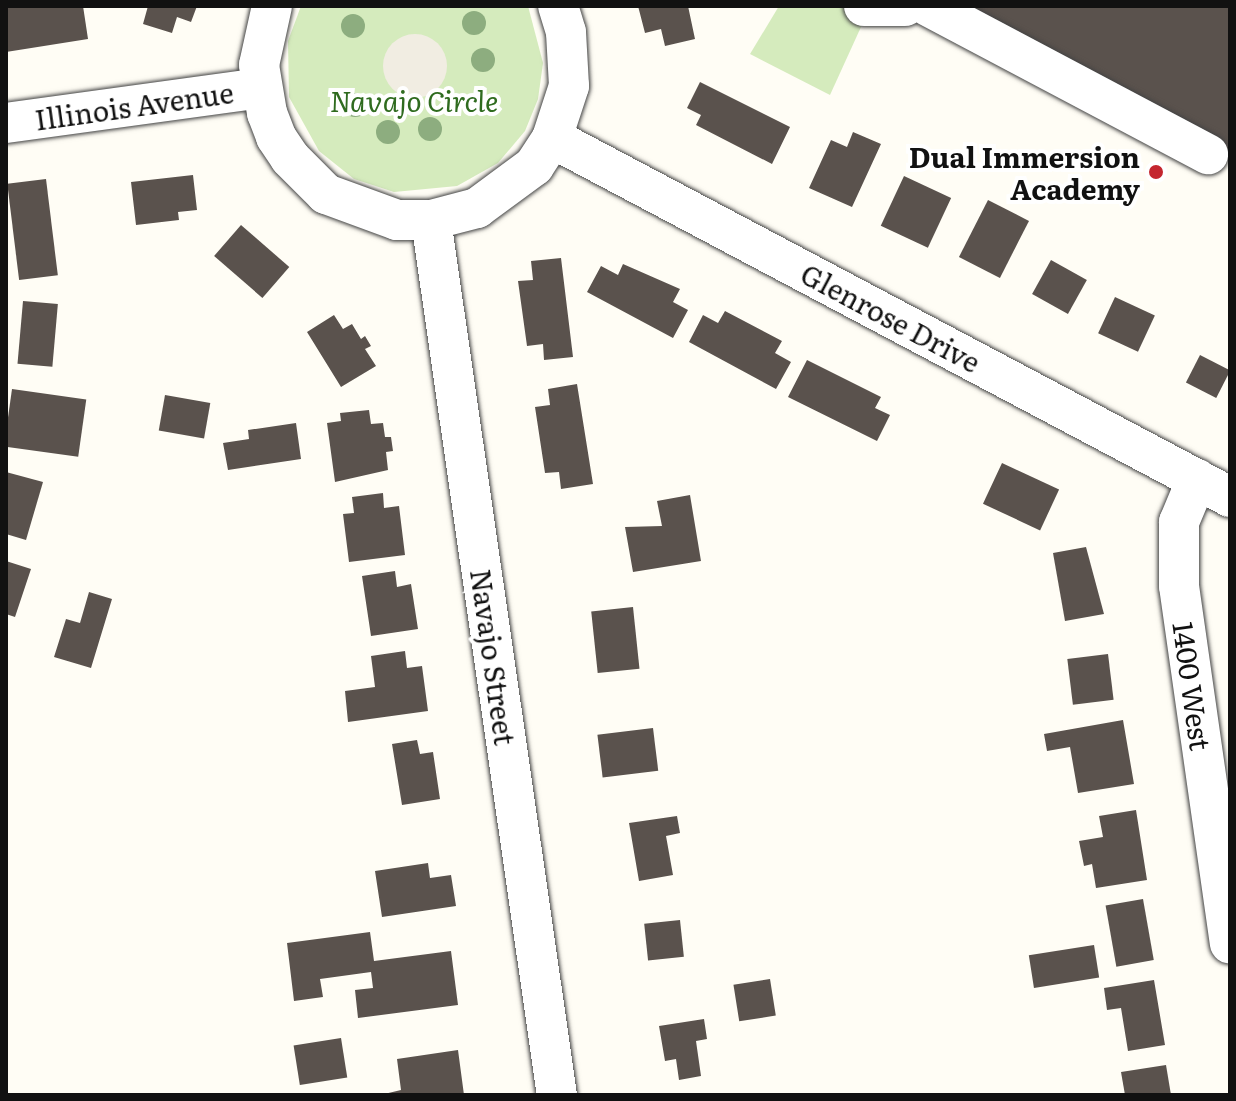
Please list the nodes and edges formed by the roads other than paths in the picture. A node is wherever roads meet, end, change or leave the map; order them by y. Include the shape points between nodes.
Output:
1 (272, 6) edge
2 (558, 6) edge
3 (864, 6) edge
4 (905, 6) edge
5 (928, 6) edge
6 (261, 88) junction
7 (6, 123) edge
8 (552, 138) junction
9 (1208, 154) dead end
10 (431, 220) junction
11 (1214, 488) edge
12 (1230, 943) edge
13 (557, 1095) edge

1 - 6 street via 262,36
2 - 8 street via 569,72
3 - 4 street
5 - 9 street
6 - 7 street, Illinois Avenue
6 - 10 street via 271,125 290,158 326,194 372,215
8 - 10 street via 534,166 498,197
8 - 11 street, Glenrose Drive
10 - 13 street, Navajo Street
11 - 12 street, 1400 West via 1179,522 1179,586

